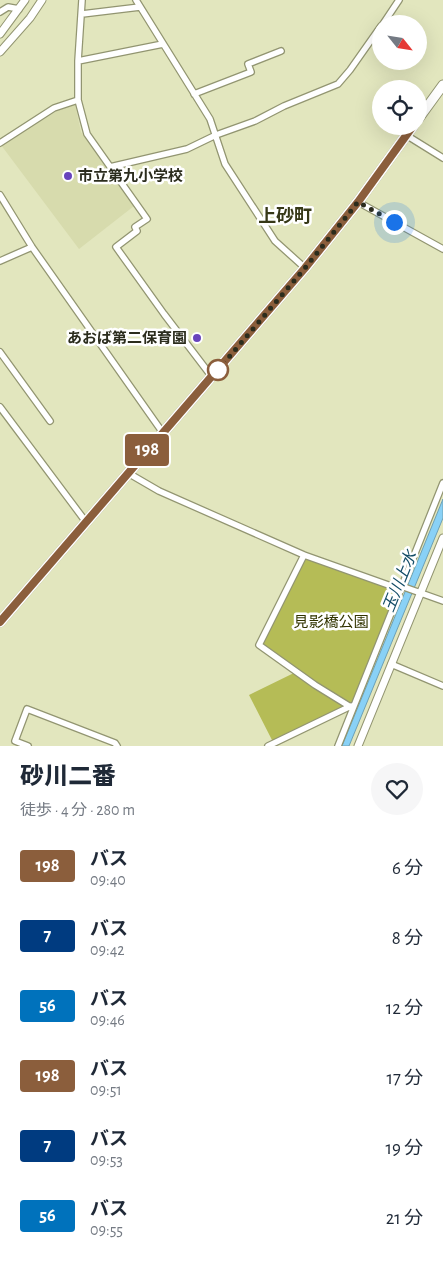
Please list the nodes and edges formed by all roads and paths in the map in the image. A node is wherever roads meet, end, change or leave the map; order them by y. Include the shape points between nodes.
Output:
1 (25, 0) edge
2 (42, 0) edge
3 (82, 0) edge
4 (136, 0) edge
5 (399, 0) edge
6 (140, 7) junction
7 (19, 9) junction
8 (0, 12) edge
9 (82, 14) junction
10 (389, 15) edge
11 (0, 34) edge
12 (372, 39) edge
13 (163, 44) junction
14 (281, 51) dead end
15 (0, 52) edge
16 (78, 60) junction
17 (443, 85) edge
18 (194, 94) junction
19 (78, 100) junction
20 (427, 107) edge
21 (216, 135) junction
22 (406, 135) joint
23 (0, 143) edge
24 (443, 158) edge
25 (110, 168) junction
26 (0, 195) edge
27 (358, 202) junction
28 (32, 248) junction
29 (443, 249) edge
30 (0, 261) edge
31 (305, 268) junction
32 (0, 352) edge
33 (212, 376) junction
34 (0, 407) edge
35 (50, 421) dead end
36 (163, 433) junction
37 (128, 473) junction
38 (443, 484) edge
39 (86, 522) junction
40 (443, 538) edge
41 (304, 555) junction
42 (403, 586) junction
43 (419, 592) junction
44 (443, 601) edge
45 (0, 622) edge
46 (391, 664) junction
47 (443, 686) edge
48 (352, 706) junction
49 (28, 746) edge
50 (117, 746) edge
51 (268, 746) edge
52 (338, 746) edge
53 (358, 746) edge

1 - 7 street
2 - 15 street
3 - 9 street
4 - 6 street
5 - 10 street
6 - 9 street
6 - 13 street
7 - 8 street via 8,7
7 - 11 street
9 - 16 street
12 - 21 street via 338,84
13 - 16 street
13 - 18 street
14 - 18 street via 248,64 250,72
16 - 19 street
17 - 20 main road
18 - 21 street
19 - 23 street via 54,108
19 - 25 street via 87,134
21 - 25 street via 187,149
21 - 31 street via 225,164 275,241
22 - 24 street
22 - 27 main road
25 - 33 street via 147,219 135,227 138,231 116,247
26 - 28 street
27 - 29 street
27 - 31 main road via 347,210
28 - 30 street
28 - 36 street
31 - 33 main road
32 - 35 street
33 - 36 main road
34 - 39 street
36 - 37 main road
37 - 39 main road
37 - 41 street via 159,491
38 - 42 street
39 - 45 main road
40 - 43 street
41 - 42 street via 394,587
41 - 48 street via 259,645 315,685
42 - 43 street
42 - 48 street
43 - 44 street
43 - 46 street
46 - 47 street
46 - 53 street
48 - 51 street
48 - 52 street
49 - 50 street via 15,741 27,709

